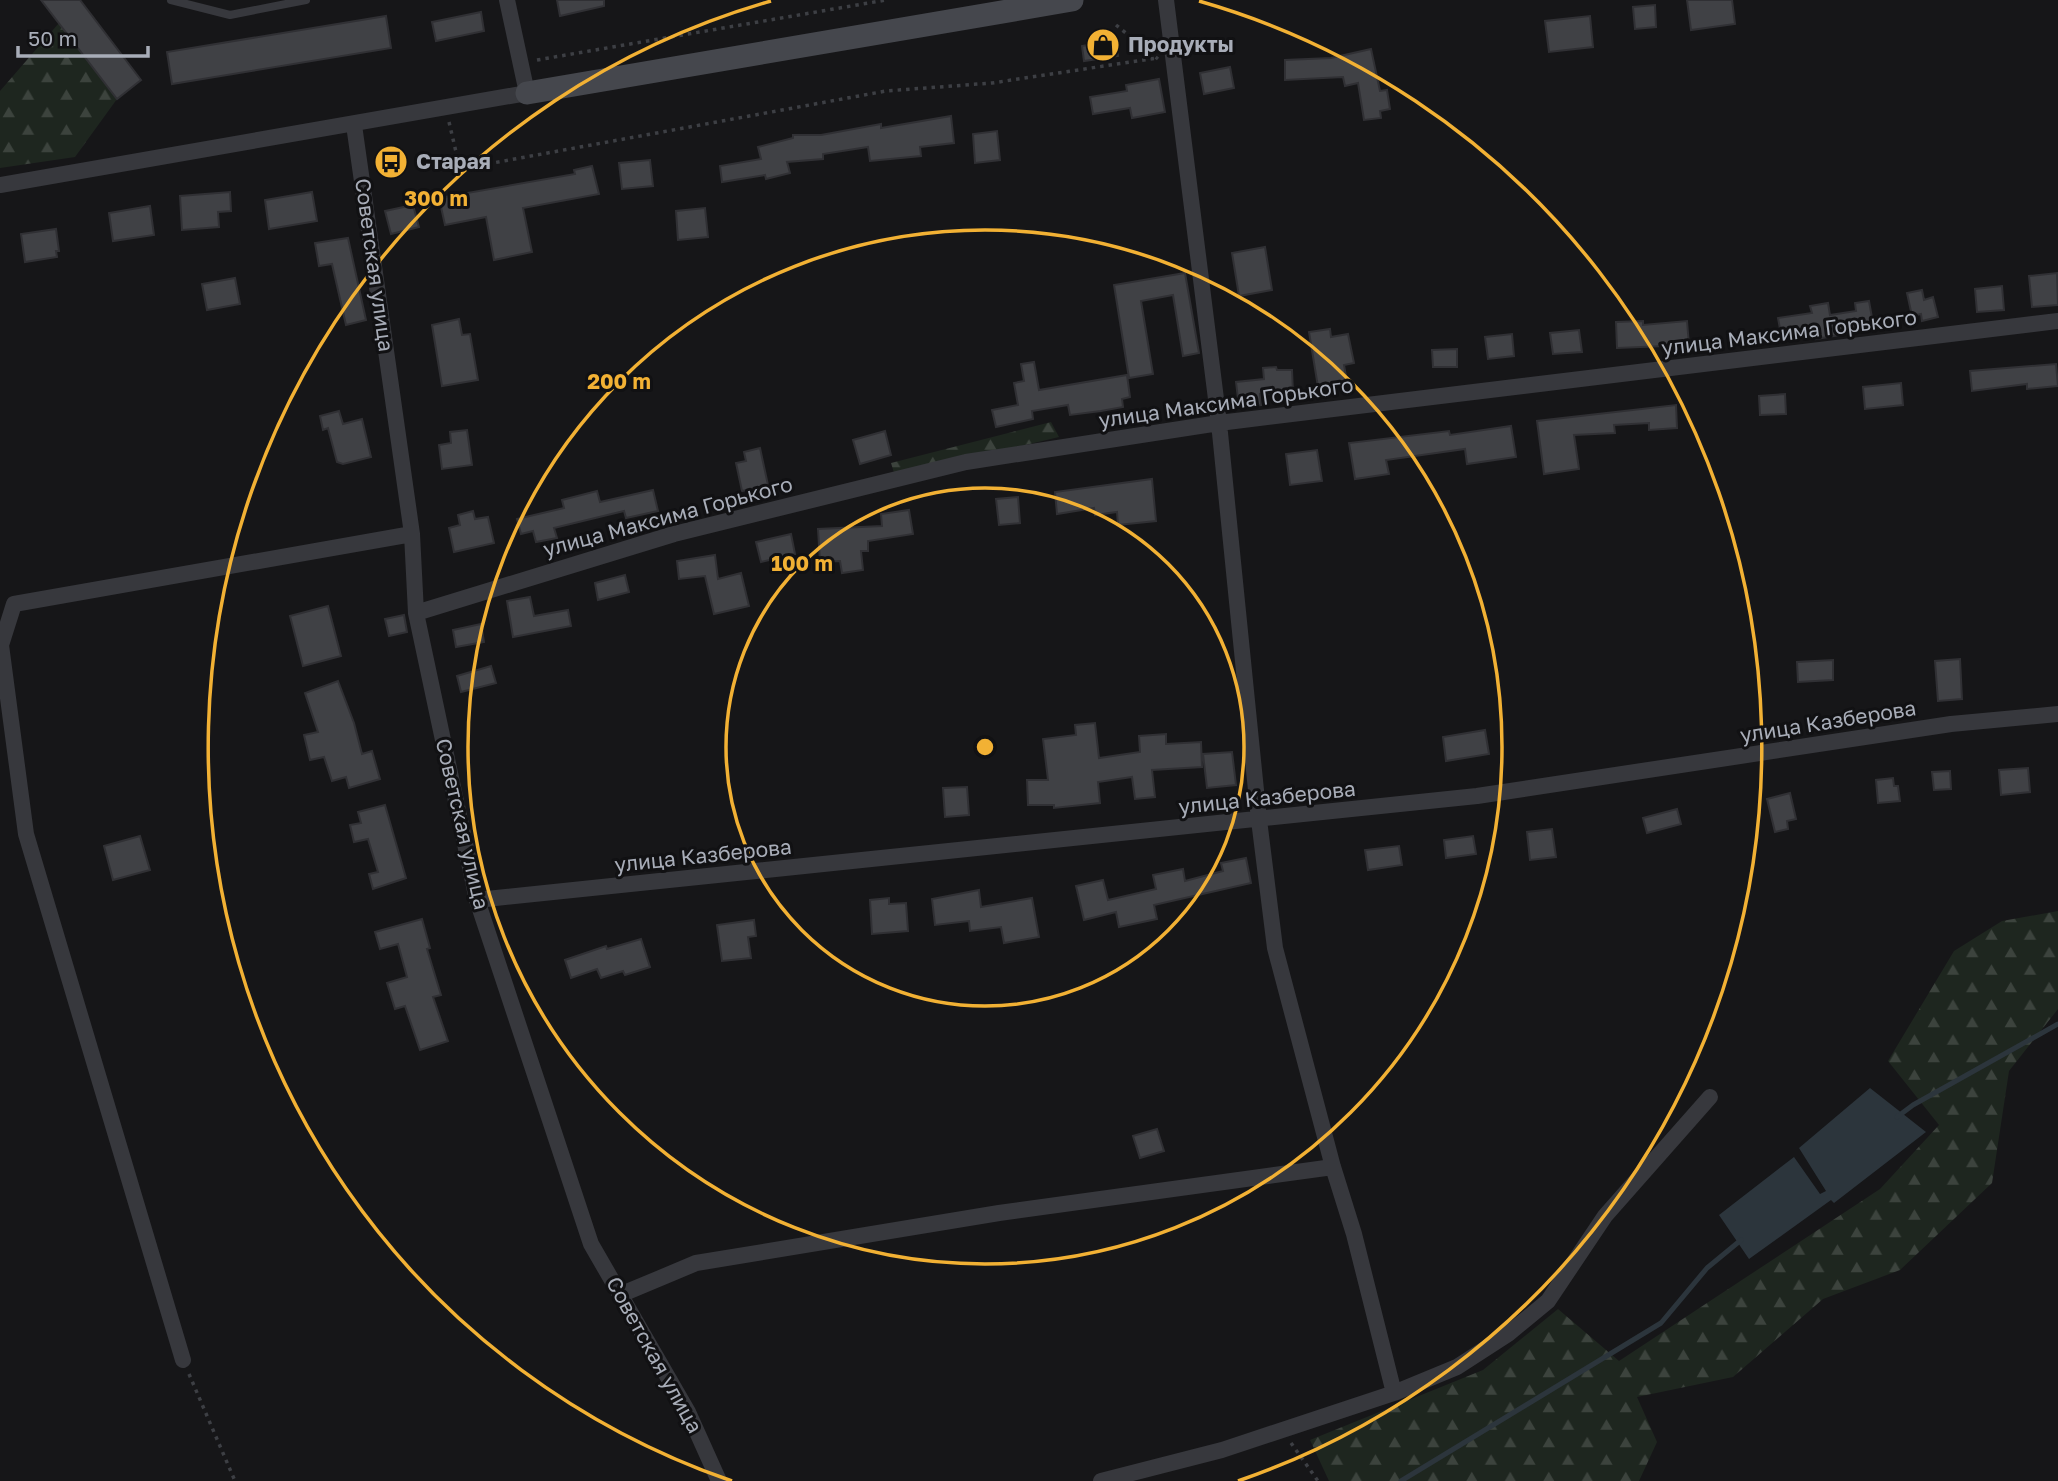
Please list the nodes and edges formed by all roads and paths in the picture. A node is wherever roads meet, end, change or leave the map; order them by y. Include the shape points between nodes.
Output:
1 (171, 0) edge
2 (306, 0) edge
3 (507, 0) edge
4 (886, 0) edge
5 (1072, 0) edge
6 (1166, 0) edge
7 (1116, 25) dead end
8 (1157, 58) junction
9 (520, 62) junction
10 (1175, 73) junction
11 (527, 93) junction
12 (446, 108) junction
13 (354, 125) junction
14 (0, 185) edge
15 (2058, 321) edge
16 (1219, 423) junction
17 (412, 534) junction
18 (416, 613) junction
19 (2058, 714) edge
20 (1259, 820) junction
21 (477, 900) junction
22 (1710, 1097) dead end
23 (1333, 1167) junction
24 (622, 1294) junction
25 (183, 1360) joint
26 (1394, 1393) junction
27 (1280, 1429) junction
28 (235, 1481) edge
29 (719, 1481) edge
30 (1101, 1481) edge
31 (1318, 1481) edge

1 - 2 lane via 230,15
3 - 9 street
4 - 9 path
5 - 11 street
6 - 10 street
7 - 8 path
8 - 10 path
8 - 12 path via 992,83 886,91 460,169
9 - 11 street
10 - 16 street
11 - 12 street
12 - 13 street
13 - 14 street
13 - 17 street, Советская улица
15 - 16 street, улица Максима Горького
16 - 18 street, улица Максима Горького via 966,462 674,534
16 - 20 street
17 - 18 street, Советская улица
17 - 25 street via 14,604 1,645 26,834
18 - 21 street, Советская улица
19 - 20 street, улица Казберова via 1951,724 1477,796
20 - 21 street, улица Казберова
20 - 23 street via 1275,948
21 - 24 street, Советская улица via 591,1244
22 - 26 street via 1605,1216 1548,1301 1457,1367
23 - 24 street via 999,1213 696,1263
23 - 26 street
24 - 29 street, Советская улица via 688,1412
25 - 28 path
26 - 27 street
27 - 30 street via 1222,1450
27 - 31 path

